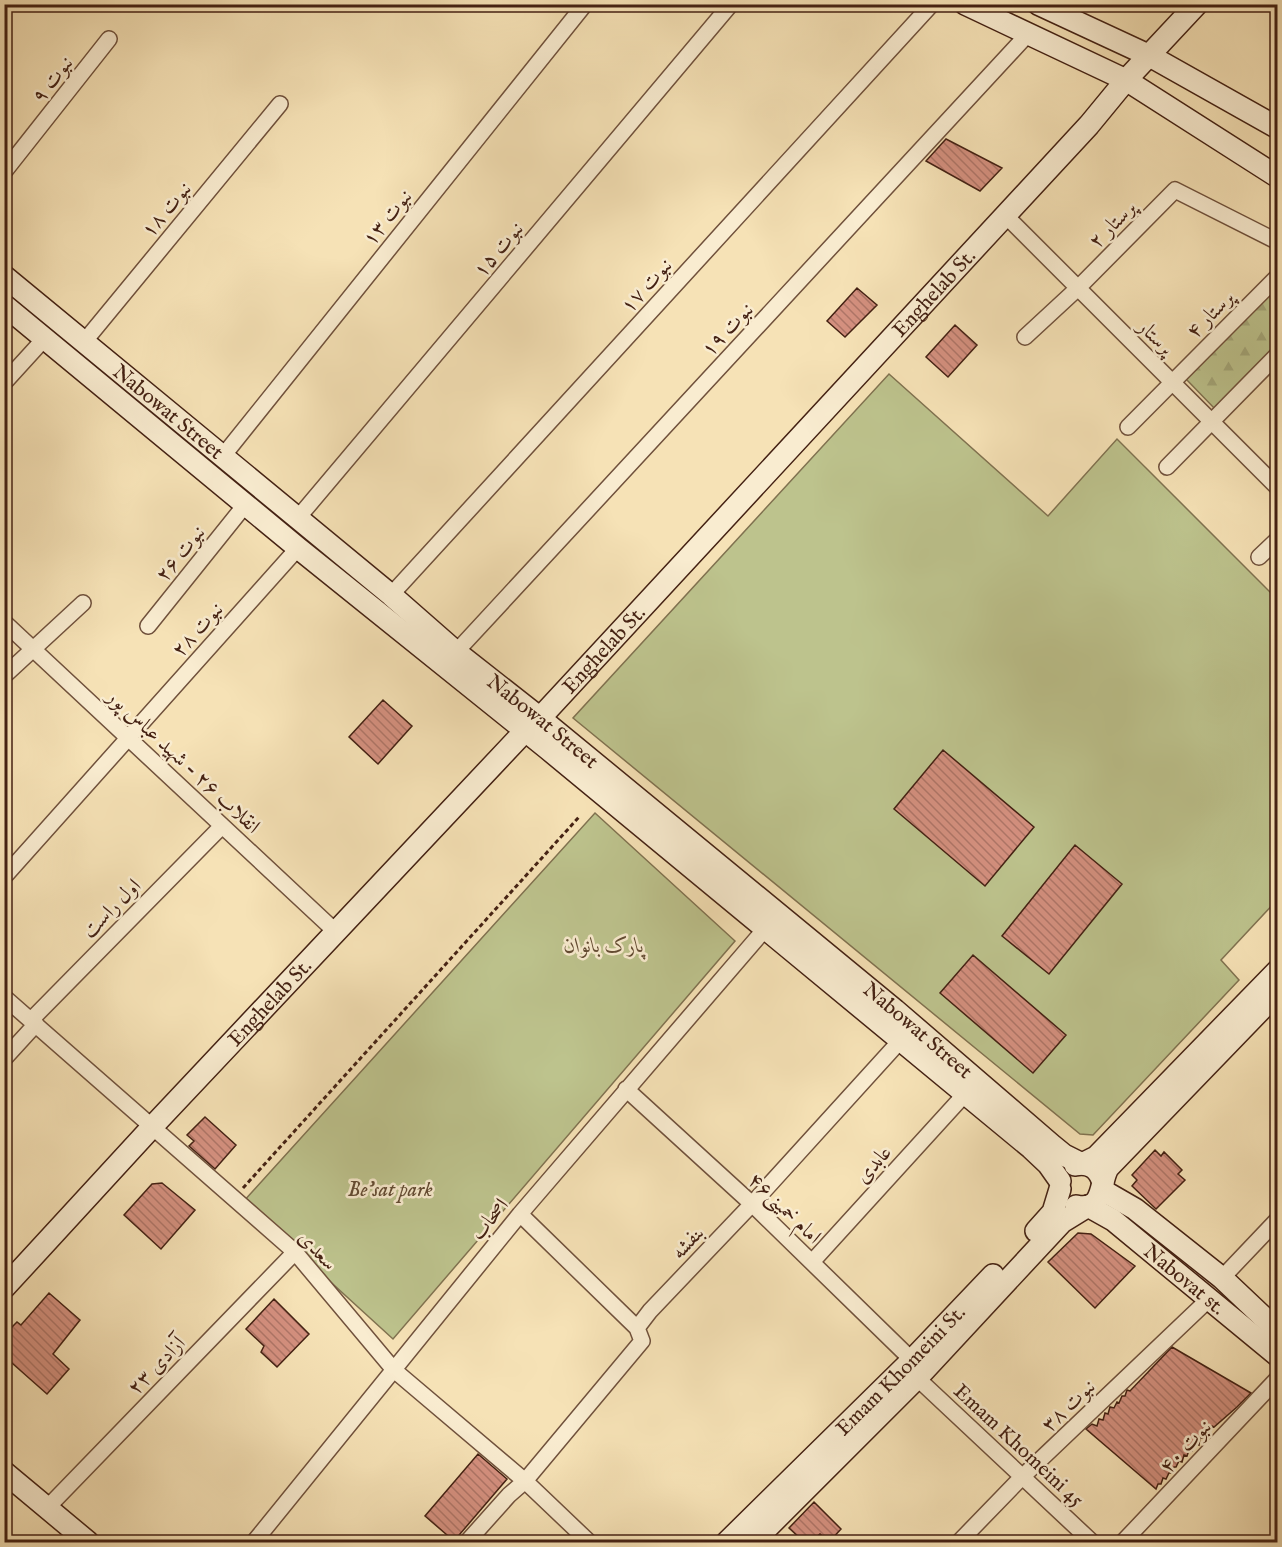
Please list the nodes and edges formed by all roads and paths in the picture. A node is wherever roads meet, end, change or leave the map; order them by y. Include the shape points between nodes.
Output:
1 (585, 4) edge
2 (731, 4) edge
3 (932, 4) edge
4 (965, 4) edge
5 (1038, 4) edge
6 (1197, 4) edge
7 (1028, 34) junction
8 (109, 39) dead end
9 (1150, 56) junction
10 (1126, 80) junction
11 (280, 104) dead end
12 (1278, 129) edge
13 (4, 172) edge
14 (1278, 177) edge
15 (1005, 215) junction
16 (1278, 242) edge
17 (4, 276) edge
18 (1278, 276) edge
19 (1078, 288) junction
20 (4, 306) edge
21 (1025, 336) dead end
22 (45, 338) junction
23 (84, 342) junction
24 (1278, 354) edge
25 (70, 358) junction
26 (1172, 382) junction
27 (4, 383) edge
28 (1212, 422) junction
29 (1128, 427) dead end
30 (223, 456) junction
31 (1167, 467) dead end
32 (1278, 488) edge
33 (245, 505) junction
34 (301, 522) junction
35 (1278, 539) edge
36 (294, 545) junction
37 (1259, 557) dead end
38 (391, 595) junction
39 (83, 603) dead end
40 (4, 622) edge
41 (148, 627) dead end
42 (34, 649) junction
43 (456, 652) junction
44 (4, 676) edge
45 (532, 724) junction
46 (128, 738) junction
47 (579, 817) dead end
48 (222, 826) junction
49 (4, 877) edge
50 (771, 922) junction
51 (335, 931) junction
52 (1278, 970) edge
53 (1278, 992) edge
54 (4, 997) edge
55 (33, 1022) junction
56 (900, 1041) junction
57 (4, 1059) edge
58 (626, 1089) junction
59 (965, 1094) junction
60 (152, 1127) junction
61 (1082, 1164) junction
62 (1060, 1185) junction
63 (1103, 1187) junction
64 (233, 1198) junction
65 (752, 1204) junction
66 (1088, 1206) junction
67 (520, 1214) junction
68 (1278, 1219) edge
69 (295, 1252) junction
70 (812, 1262) junction
71 (1222, 1278) junction
72 (4, 1288) edge
73 (1208, 1300) junction
74 (637, 1328) junction
75 (1278, 1331) edge
76 (1278, 1356) edge
77 (914, 1369) junction
78 (394, 1370) junction
79 (1278, 1378) edge
80 (4, 1472) edge
81 (1022, 1478) junction
82 (525, 1481) junction
83 (48, 1507) junction
84 (88, 1542) edge
85 (254, 1542) edge
86 (467, 1542) edge
87 (589, 1542) edge
88 (727, 1542) edge
89 (753, 1542) edge
90 (958, 1542) edge
91 (1092, 1542) edge
92 (1123, 1542) edge

1 - 30 street, نبوت ۱۳
2 - 34 street, نبوت ۱۵
3 - 38 street, نبوت ۱۷
4 - 7 main road
5 - 9 main road
6 - 9 main road, Enghelab St.
7 - 10 main road
7 - 43 street, نبوت ۱۹
8 - 13 street, نبوت ۹
9 - 10 main road, Enghelab St.
9 - 12 main road
10 - 14 main road
10 - 15 main road, Enghelab St.
11 - 23 street, نبوت ۱۸
15 - 19 street, پرستار
15 - 45 main road, Enghelab St.
16 - 19 street, پرستار ۲ via 1176,190
17 - 23 main road, Nabowat Street
18 - 26 street, پرستار ۴
19 - 21 street, پرستار ۲
19 - 26 street, پرستار
20 - 22 main road, Nabowat Street
22 - 25 main road, Nabowat Street
22 - 27 street
23 - 25 main road
23 - 30 main road, Nabowat Street
24 - 28 street
25 - 33 main road, Nabowat Street
26 - 28 street, پرستار
26 - 29 street, پرستار ۴
28 - 31 street
28 - 32 street, پرستار
30 - 34 main road, Nabowat Street
33 - 36 main road, Nabowat Street
33 - 41 street, نبوت ۲۶
34 - 36 main road
34 - 38 main road, Nabowat Street
35 - 37 street
36 - 45 main road, Nabowat Street
36 - 46 street, نبوت ۲۸
38 - 43 main road, Nabowat Street
39 - 42 street
40 - 42 street, انقلاب ۲۶ - شهید عباس پور
42 - 44 street
42 - 46 street, انقلاب ۲۶ - شهید عباس پور
43 - 45 main road, Nabowat Street
45 - 50 main road, Nabowat Street via 548,749
45 - 51 main road, Enghelab St.
46 - 48 street, انقلاب ۲۶ - شهید عباس پور
46 - 49 street, نبوت ۲۸
47 - 64 path
48 - 51 street, انقلاب ۲۶ - شهید عباس پور
48 - 55 street, اول راست
50 - 56 main road, Nabowat Street
50 - 58 street, اصحاب
50 - 61 main road, Nabowat Street via 1064,1155
51 - 60 main road, Enghelab St.
52 - 61 main road via 1096,1157
53 - 63 main road via 1112,1162 1104,1174
54 - 55 street, سعدی
55 - 57 street, اول راست
55 - 60 street, سعدی
56 - 59 main road, Nabowat Street
56 - 65 street, بنفشه
58 - 65 street, امام خمینی۴۶
58 - 67 street, اصحاب
59 - 62 main road, Nabowat Street via 1048,1164
59 - 70 street, عابدی
60 - 64 street, سعدی
60 - 72 main road, Enghelab St.
61 - 62 main road via 1068,1168
61 - 63 main road via 1096,1170
62 - 66 main road via 1062,1196 1073,1205
62 - 77 main road, Emam Khomeini St. via 1053,1212
63 - 66 main road
63 - 71 main road, Nabovat st.
64 - 69 street, سعدی
65 - 70 street, امام خمینی۴۶
65 - 74 street, بنفشه
66 - 73 main road, Nabovat st. via 1113,1220
66 - 77 main road, Emam Khomeini St. via 1062,1222
67 - 74 street
67 - 78 street, اصحاب
68 - 71 street
69 - 78 street, سعدی
69 - 83 street, آزادی ۲۳
70 - 77 street, امام خمینی۴۶
71 - 75 main road, Nabovat st.
73 - 76 main road, Nabovat st.
73 - 81 street, نبوت ۳۸
74 - 82 street, بنفشه via 642,1341
77 - 81 street, Emam Khomeini 45
77 - 88 main road, Emam Khomeini St.
77 - 89 main road, Emam Khomeini St.
78 - 82 street, سعدی
78 - 85 street, اصحاب
79 - 92 street, نبوت ۴۰
80 - 83 main road
81 - 90 street, نبوت ۳۸
81 - 91 street, Emam Khomeini 45
82 - 86 street
82 - 87 street, سعدی
83 - 84 main road

